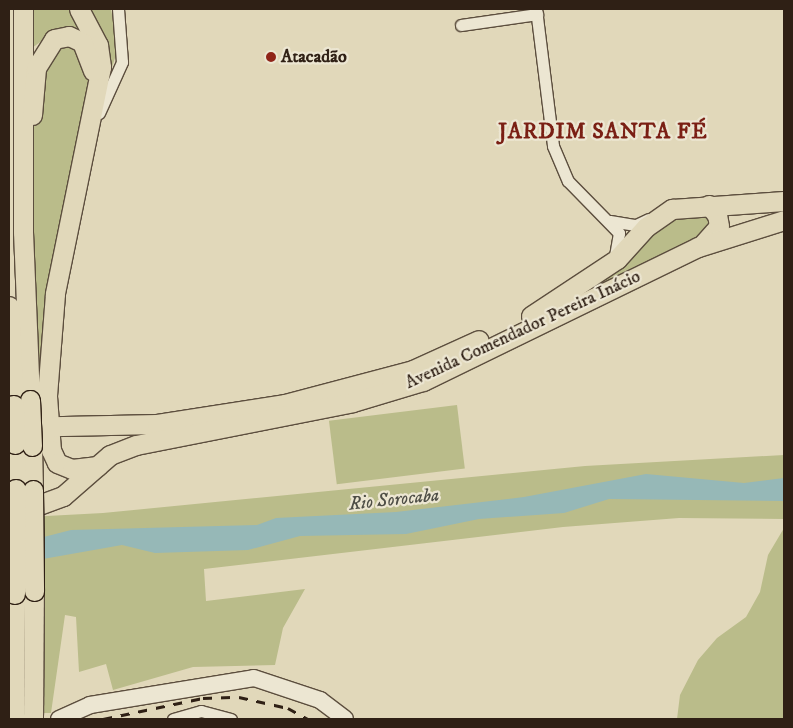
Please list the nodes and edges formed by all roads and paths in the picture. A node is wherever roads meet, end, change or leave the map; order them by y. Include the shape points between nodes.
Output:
1 (23, 9) edge
2 (79, 9) edge
3 (118, 9) edge
4 (536, 11) edge
5 (461, 25) dead end
6 (90, 135) junction
7 (784, 202) edge
8 (709, 205) junction
9 (666, 212) junction
10 (784, 220) edge
11 (610, 221) junction
12 (23, 232) junction
13 (698, 247) junction
14 (603, 269) junction
15 (9, 307) edge
16 (30, 401) junction
17 (48, 425) junction
18 (82, 426) junction
19 (9, 428) edge
20 (51, 445) junction
21 (98, 466) junction
22 (9, 514) edge
23 (24, 593) junction
24 (27, 717) edge
25 (59, 719) edge
26 (173, 719) edge
27 (231, 719) edge
28 (345, 719) edge

1 - 12 highway
2 - 6 highway via 98,45 101,67
3 - 6 street via 122,62
4 - 5 street
4 - 11 street via 553,146 568,181
6 - 12 highway via 94,75 90,56 82,42 69,36 54,39 36,68
6 - 16 highway
7 - 8 highway
8 - 9 highway
8 - 13 highway via 718,215 719,226
9 - 11 street via 636,225
9 - 14 highway, Avenida Comendador Pereira Inácio
10 - 13 highway, Avenida Comendador Pereira Inácio
11 - 14 street via 619,233 618,250
12 - 16 highway
13 - 21 highway, Avenida Comendador Pereira Inácio via 423,381 336,406 136,445 110,455
14 - 18 highway, Avenida Comendador Pereira Inácio via 535,314 413,370 349,389 157,424
15 - 16 highway
16 - 17 highway
16 - 18 highway
16 - 23 highway, bridge
16 - 23 highway, bridge via 33,490
17 - 18 highway, Avenida Comendador Pereira Inácio
17 - 19 highway, Avenida Comendador Pereira Inácio
17 - 20 highway
18 - 20 highway
20 - 21 highway via 57,463 64,467
21 - 22 highway, Avenida Comendador Pereira Inácio via 45,506
23 - 24 highway
25 - 28 main road via 90,705 254,678 320,700
26 - 27 street via 201,711

